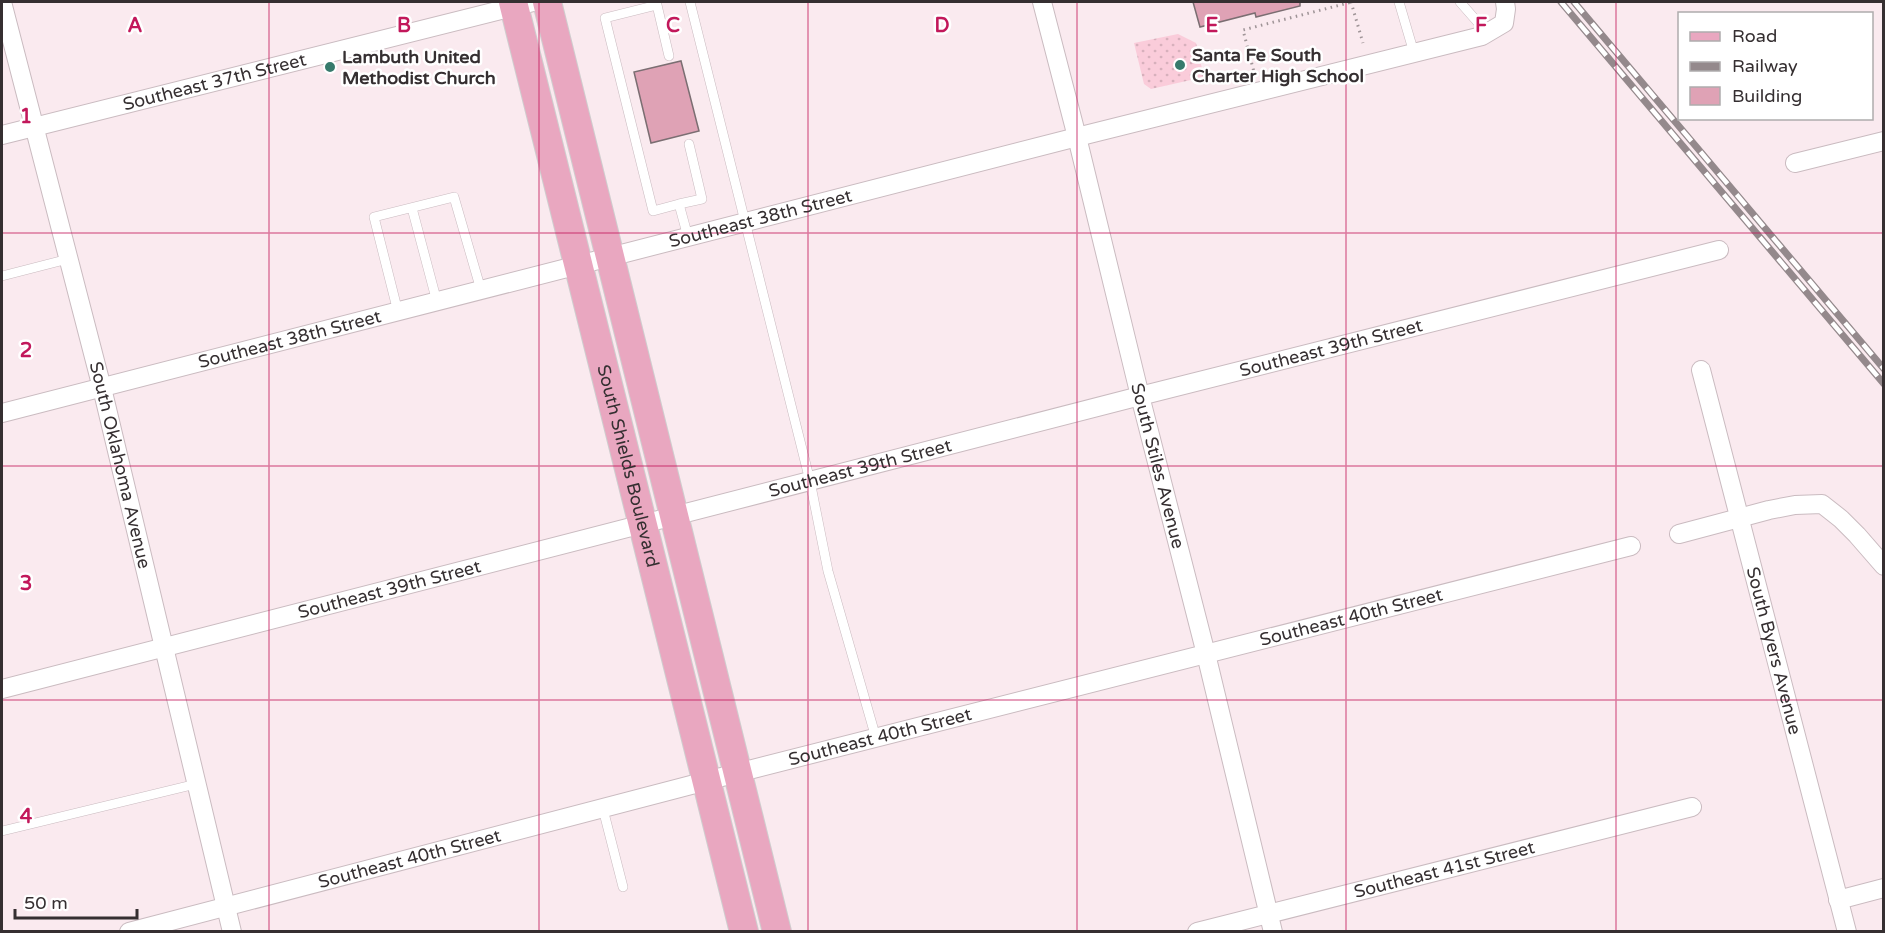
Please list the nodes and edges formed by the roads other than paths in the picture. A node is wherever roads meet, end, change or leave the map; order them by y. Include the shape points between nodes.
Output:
1 (2, 2) edge
2 (547, 2) edge
3 (625, 2) edge
4 (690, 2) edge
5 (1042, 2) edge
6 (1400, 2) edge
7 (1460, 2) edge
8 (520, 4) edge
9 (1505, 5) edge
10 (628, 13) junction
11 (1488, 34) junction
12 (1414, 53) junction
13 (669, 56) dead end
14 (33, 126) junction
15 (2, 135) edge
16 (1077, 137) junction
17 (1884, 141) edge
18 (689, 144) dead end
19 (1796, 163) dead end
20 (679, 204) junction
21 (412, 208) junction
22 (745, 222) junction
23 (688, 237) junction
24 (1719, 250) dead end
25 (610, 258) junction
26 (68, 259) junction
27 (579, 265) junction
28 (2, 276) edge
29 (481, 290) junction
30 (437, 302) junction
31 (398, 312) junction
32 (1701, 370) dead end
33 (102, 388) junction
34 (1140, 396) junction
35 (2, 413) edge
36 (810, 481) junction
37 (674, 516) junction
38 (1740, 519) junction
39 (643, 525) junction
40 (1679, 534) dead end
41 (1631, 546) dead end
42 (1884, 566) edge
43 (164, 647) junction
44 (1206, 654) junction
45 (2, 689) edge
46 (876, 738) junction
47 (738, 773) junction
48 (708, 782) junction
49 (196, 784) junction
50 (1692, 807) dead end
51 (603, 809) junction
52 (2, 831) edge
53 (623, 887) dead end
54 (1884, 888) edge
55 (1838, 900) junction
56 (225, 907) junction
57 (1269, 913) junction
58 (129, 932) edge
59 (232, 932) edge
60 (744, 932) edge
61 (777, 932) edge
62 (1197, 932) edge
63 (1274, 932) edge
64 (1847, 932) edge

1 - 14 street, South Oklahoma Avenue
2 - 25 main road, South Shields Boulevard
3 - 10 lane
4 - 22 lane
5 - 16 street, South Stiles Avenue
6 - 12 lane
7 - 11 lane
8 - 14 street, Southeast 37th Street
8 - 27 main road, South Shields Boulevard
9 - 11 street via 1504,23
10 - 13 lane via 657,5
10 - 20 lane via 605,18 653,211
11 - 12 street, Southeast 38th Street
12 - 16 street, Southeast 38th Street
14 - 15 street, Southeast 37th Street
14 - 26 street, South Oklahoma Avenue
16 - 22 street, Southeast 38th Street
16 - 34 street, South Stiles Avenue
17 - 19 street
18 - 20 lane via 702,199
20 - 23 lane
21 - 29 lane via 454,197
21 - 30 lane
21 - 31 lane via 374,217
22 - 23 street, Southeast 38th Street
22 - 36 lane
23 - 25 street, Southeast 38th Street
24 - 34 street, Southeast 39th Street
25 - 27 street, Southeast 38th Street
25 - 37 main road, South Shields Boulevard
26 - 28 lane
26 - 33 street, South Oklahoma Avenue
27 - 29 street, Southeast 38th Street
27 - 39 main road, South Shields Boulevard
29 - 30 street, Southeast 38th Street
30 - 31 street, Southeast 38th Street
31 - 33 street, Southeast 38th Street
32 - 38 street, South Byers Avenue
33 - 35 street, Southeast 38th Street
33 - 43 street, South Oklahoma Avenue
34 - 36 street, Southeast 39th Street
34 - 44 street, South Stiles Avenue
36 - 37 street, Southeast 39th Street
36 - 46 lane via 828,571
37 - 39 street, Southeast 39th Street
37 - 47 main road, South Shields Boulevard
38 - 40 street
38 - 42 street via 1795,505 1822,504
38 - 55 street, South Byers Avenue
39 - 43 street, Southeast 39th Street
39 - 48 main road, South Shields Boulevard
41 - 44 street, Southeast 40th Street
43 - 45 street, Southeast 39th Street
43 - 49 street, South Oklahoma Avenue
44 - 46 street, Southeast 40th Street
44 - 57 street, South Stiles Avenue
46 - 47 street, Southeast 40th Street
47 - 48 street, Southeast 40th Street
47 - 61 main road, South Shields Boulevard
48 - 51 street, Southeast 40th Street
48 - 60 main road, South Shields Boulevard
49 - 52 lane
49 - 56 street, South Oklahoma Avenue
50 - 57 street, Southeast 41st Street
51 - 53 lane
51 - 56 street, Southeast 40th Street
54 - 55 street
55 - 64 street, South Byers Avenue
56 - 58 street, Southeast 40th Street
56 - 59 street, South Oklahoma Avenue
57 - 62 street, Southeast 41st Street
57 - 63 street, South Stiles Avenue

